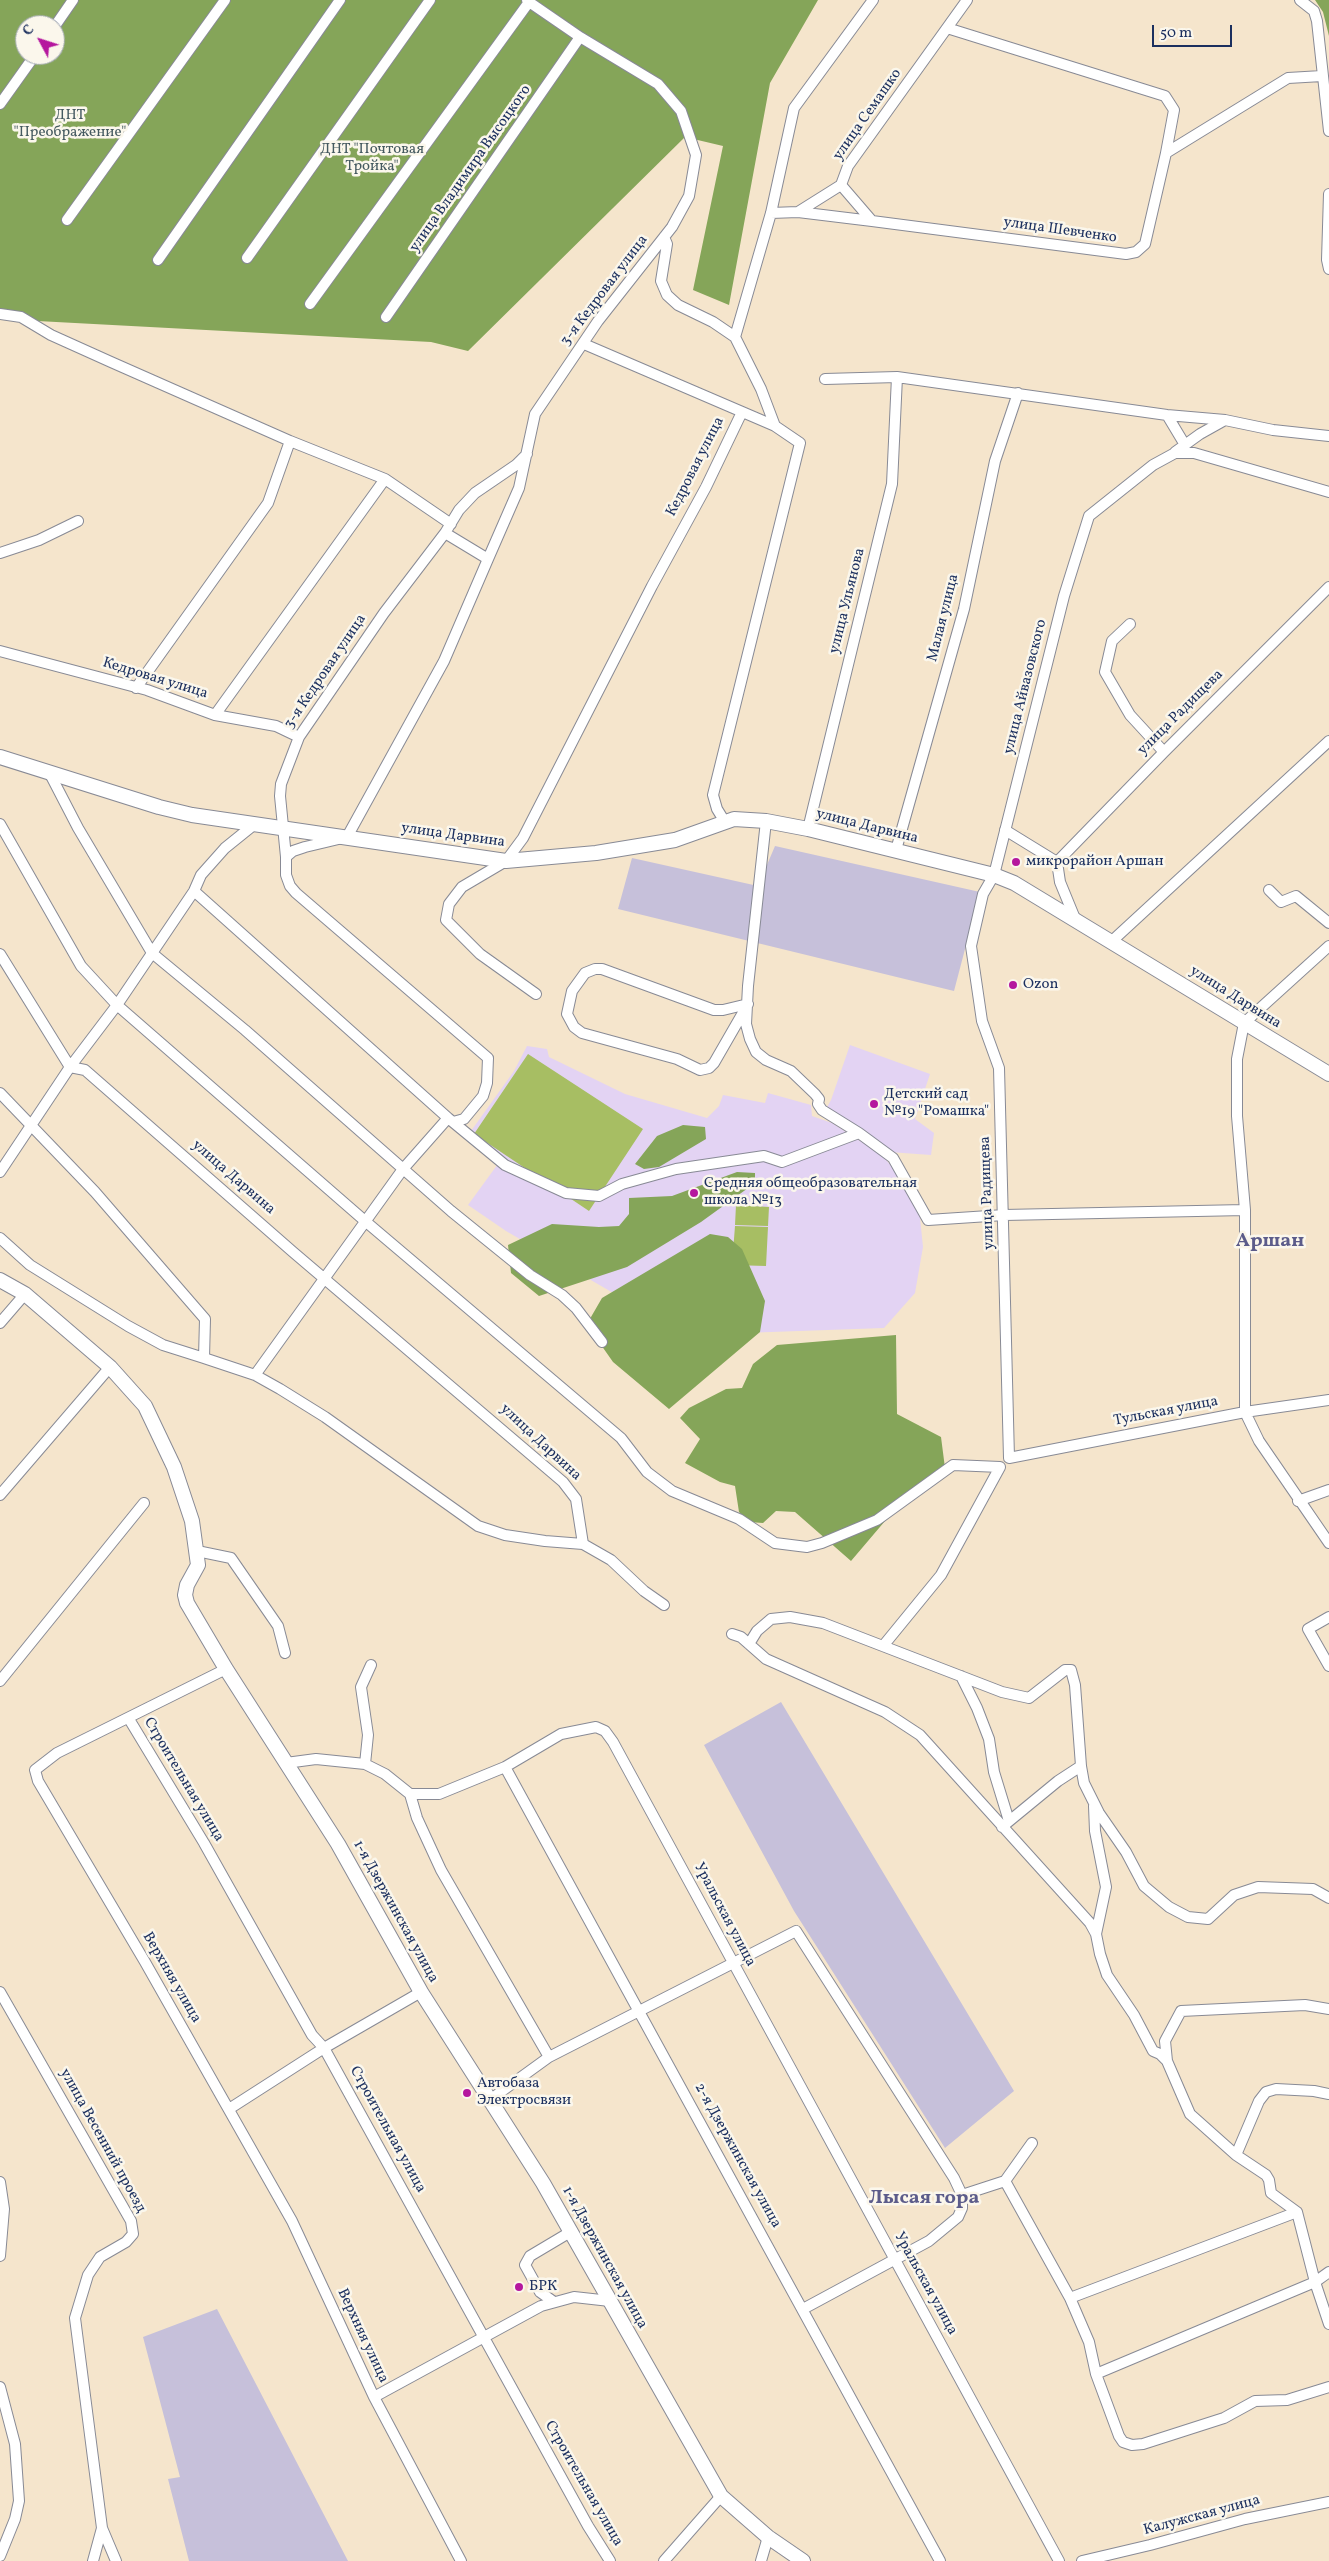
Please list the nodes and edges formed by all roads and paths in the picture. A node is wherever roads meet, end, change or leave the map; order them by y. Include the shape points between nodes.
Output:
1 (73, 0) edge
2 (225, 0) edge
3 (340, 0) edge
4 (430, 0) edge
5 (873, 0) edge
6 (967, 0) edge
7 (1300, 0) edge
8 (528, 1) edge
9 (63, 15) edge
10 (948, 28) junction
11 (580, 37) junction
12 (27, 65) edge
13 (1322, 76) junction
14 (0, 104) edge
15 (1329, 131) edge
16 (1166, 153) junction
17 (841, 185) junction
18 (1329, 194) edge
19 (798, 212) junction
20 (771, 213) junction
21 (67, 220) dead end
22 (872, 221) junction
23 (664, 237) junction
24 (247, 258) dead end
25 (158, 260) dead end
26 (1329, 270) edge
27 (310, 304) dead end
28 (0, 314) edge
29 (386, 317) dead end
30 (734, 338) junction
31 (584, 344) junction
32 (897, 377) junction
33 (825, 378) dead end
34 (1018, 393) junction
35 (742, 412) junction
36 (1166, 415) junction
37 (1225, 420) junction
38 (775, 426) junction
39 (1329, 436) edge
40 (290, 441) junction
41 (1185, 445) junction
42 (1174, 453) junction
43 (526, 454) junction
44 (386, 479) junction
45 (1329, 492) edge
46 (78, 521) dead end
47 (451, 524) junction
48 (445, 533) junction
49 (0, 553) edge
50 (488, 559) junction
51 (1329, 587) edge
52 (1130, 624) dead end
53 (0, 651) edge
54 (136, 688) junction
55 (215, 714) junction
56 (299, 737) junction
57 (1329, 740) edge
58 (1164, 752) junction
59 (0, 757) edge
60 (50, 774) junction
61 (766, 821) junction
62 (256, 822) junction
63 (725, 822) junction
64 (0, 824) edge
65 (281, 826) junction
66 (808, 829) junction
67 (1004, 830) junction
68 (347, 837) junction
69 (896, 850) junction
70 (286, 857) junction
71 (506, 861) junction
72 (1057, 862) junction
73 (994, 876) junction
74 (1269, 890) dead end
75 (194, 891) junction
76 (1076, 921) junction
77 (1329, 922) edge
78 (1112, 941) junction
79 (1329, 946) edge
80 (152, 953) junction
81 (0, 954) edge
82 (536, 994) dead end
83 (748, 1004) junction
84 (118, 1005) junction
85 (1244, 1024) junction
86 (70, 1067) junction
87 (1329, 1074) edge
88 (0, 1093) edge
89 (451, 1120) junction
90 (30, 1123) junction
91 (858, 1134) junction
92 (403, 1169) junction
93 (0, 1172) edge
94 (1244, 1210) junction
95 (1004, 1215) junction
96 (365, 1221) junction
97 (0, 1238) edge
98 (324, 1277) junction
99 (0, 1280) edge
100 (25, 1294) junction
101 (0, 1323) edge
102 (602, 1342) dead end
103 (204, 1358) junction
104 (110, 1367) junction
105 (255, 1375) junction
106 (1329, 1400) edge
107 (1245, 1412) junction
108 (1009, 1458) joint
109 (1329, 1490) edge
110 (0, 1495) edge
111 (1298, 1501) junction
112 (144, 1504) dead end
113 (1329, 1543) edge
114 (583, 1544) junction
115 (197, 1551) junction
116 (664, 1605) dead end
117 (1329, 1617) edge
118 (732, 1634) dead end
119 (749, 1644) junction
120 (883, 1646) junction
121 (285, 1653) dead end
122 (371, 1664) dead end
123 (1329, 1666) edge
124 (226, 1669) junction
125 (961, 1676) junction
126 (0, 1681) edge
127 (129, 1719) junction
128 (286, 1763) junction
129 (365, 1764) junction
130 (1081, 1766) junction
131 (505, 1767) junction
132 (410, 1794) junction
133 (1094, 1803) junction
134 (1005, 1824) junction
135 (1329, 1898) edge
136 (1096, 1934) junction
137 (732, 1963) junction
138 (0, 1992) edge
139 (421, 1992) junction
140 (640, 2009) junction
141 (1329, 2009) edge
142 (324, 2048) junction
143 (549, 2057) junction
144 (1167, 2061) junction
145 (1329, 2094) edge
146 (491, 2099) junction
147 (230, 2109) junction
148 (1032, 2143) dead end
149 (1236, 2155) junction
150 (1005, 2181) junction
151 (0, 2182) edge
152 (962, 2194) junction
153 (1297, 2212) junction
154 (572, 2231) junction
155 (0, 2256) edge
156 (894, 2258) junction
157 (1329, 2272) edge
158 (1315, 2282) junction
159 (1070, 2298) junction
160 (610, 2301) junction
161 (554, 2302) junction
162 (803, 2309) junction
163 (1329, 2324) edge
164 (483, 2337) junction
165 (1096, 2374) junction
166 (0, 2387) edge
167 (1329, 2387) edge
168 (374, 2397) junction
169 (721, 2496) junction
170 (1329, 2502) edge
171 (102, 2528) junction
172 (768, 2537) junction
173 (0, 2556) edge
174 (93, 2561) edge
175 (116, 2561) edge
176 (462, 2561) edge
177 (610, 2561) edge
178 (664, 2561) edge
179 (762, 2561) edge
180 (804, 2561) edge
181 (940, 2561) edge
182 (1059, 2561) edge
183 (1082, 2561) edge

1 - 9 street
2 - 21 street
3 - 25 street
4 - 24 street
5 - 20 street via 794,108
6 - 10 street, улица Семашко
7 - 13 street via 1314,11 1318,21
8 - 11 street
8 - 27 street
10 - 16 street, улица Шевченко via 1165,96 1174,110
10 - 17 street, улица Семашко via 848,166
11 - 23 street, 3-я Кедровая улица via 658,84 681,111 696,155 689,196
11 - 29 street, улица Владимира Высоцкого
12 - 14 street
13 - 15 street
13 - 16 street via 1288,78
16 - 22 street, улица Шевченко via 1145,244 1136,252 1126,254
17 - 19 street, улица Семашко
17 - 22 street
18 - 26 street
19 - 20 street
19 - 22 street, улица Шевченко
20 - 30 street
23 - 30 street via 667,244 661,281 667,295
23 - 31 street, 3-я Кедровая улица via 598,321
28 - 40 street via 21,318 51,335
30 - 38 street via 761,390
31 - 35 street
31 - 43 street, 3-я Кедровая улица via 535,414
32 - 33 street
32 - 34 street
32 - 66 street, улица Ульянова via 892,484
34 - 36 street
34 - 69 street, Малая улица via 995,461 964,608
35 - 38 street, Кедровая улица
35 - 71 street, Кедровая улица via 523,838
36 - 37 street
36 - 41 street
37 - 39 street via 1273,430
37 - 41 street
38 - 63 street, Кедровая улица via 800,443 713,795
40 - 44 street
40 - 54 street via 268,504
41 - 42 street
42 - 45 street via 1194,453
42 - 67 street, улица Айвазовского via 1096,509 1086,522
43 - 47 street, 3-я Кедровая улица via 516,465 475,493
43 - 50 street via 519,488
44 - 47 street
44 - 55 street
46 - 49 street via 40,540
47 - 48 street, 3-я Кедровая улица
48 - 50 street
48 - 56 street, 3-я Кедровая улица via 384,613
50 - 68 street via 444,661
51 - 58 street, улица Радищева
52 - 58 street via 1112,641 1105,672 1130,715
53 - 54 street, Кедровая улица
54 - 55 street, Кедровая улица
55 - 56 street, Кедровая улица via 276,726
56 - 65 street, 3-я Кедровая улица via 281,784
57 - 78 street
58 - 72 street, улица Радищева
59 - 60 street
60 - 62 street via 192,815
60 - 80 street
61 - 63 street, улица Дарвина via 734,819
61 - 66 street, улица Дарвина
61 - 83 street
62 - 65 street
62 - 75 street via 212,861
63 - 71 street, улица Дарвина via 675,840 596,853
64 - 84 street via 80,966
65 - 68 street, улица Дарвина
65 - 70 street, 3-я Кедровая улица
66 - 69 street, улица Дарвина
67 - 72 street
67 - 73 street, улица Айвазовского
68 - 70 street, улица Дарвина via 305,847
68 - 71 street, улица Дарвина
69 - 73 street, улица Дарвина
70 - 89 street via 286,875 296,893 488,1058 483,1096 464,1119
71 - 82 street via 462,887 448,904 446,920 480,954
72 - 76 street via 1060,882
73 - 76 street, улица Дарвина via 1014,883
73 - 95 street, улица Радищева via 983,894 971,946 982,1021 999,1068
74 - 77 street via 1281,902 1296,896
75 - 80 street
75 - 89 street
76 - 78 street, улица Дарвина
78 - 85 street, улица Дарвина
79 - 85 street
80 - 84 street
80 - 92 street
81 - 86 street
83 - 83 street via 714,1010 595,969 578,980 567,1014 570,1022 582,1033 677,1059 700,1070 714,1063
83 - 91 street via 746,1024 756,1052 791,1071 819,1099 822,1110
84 - 86 street
84 - 96 street
85 - 87 street, улица Дарвина
85 - 94 street via 1237,1059 1237,1116
86 - 90 street
86 - 98 street, улица Дарвина via 85,1070
88 - 90 street
89 - 91 street via 505,1165 566,1193 599,1196 622,1184 684,1167 764,1156 782,1162
89 - 92 street
90 - 93 street
90 - 103 street via 205,1319
91 - 95 street via 893,1158 928,1220
92 - 96 street
92 - 102 street via 530,1275 562,1295
94 - 95 street
94 - 107 street
95 - 108 street, улица Радищева
96 - 98 street
96 - 120 street via 621,1438 647,1472 672,1491 732,1516 775,1543 807,1547 877,1520 953,1465 1000,1467 941,1574
97 - 103 street via 30,1265 128,1326 163,1345
98 - 105 street
98 - 114 street, улица Дарвина via 563,1482 576,1499
99 - 100 street, 1-я Дзержинская улица
100 - 101 street
100 - 104 street, 1-я Дзержинская улица
103 - 105 street
104 - 110 street
104 - 115 street, 1-я Дзержинская улица via 145,1406 174,1467 192,1521
105 - 114 street via 325,1417 478,1526 505,1535
106 - 107 street, Тульская улица
107 - 108 street, Тульская улица
107 - 111 street via 1259,1441
109 - 111 street
111 - 113 street
112 - 126 street
114 - 116 street via 611,1560
115 - 121 street via 231,1558 278,1626
115 - 124 street, 1-я Дзержинская улица via 198,1565 185,1595
117 - 123 street via 1308,1629
118 - 119 street
119 - 120 street via 757,1631 771,1619 790,1617 823,1623
119 - 134 street via 766,1659 885,1712 920,1735
120 - 125 street
122 - 129 street via 361,1687 368,1735
124 - 127 street, Верхняя улица
124 - 128 street, 1-я Дзержинская улица
125 - 130 street via 1002,1692 1029,1698 1065,1670 1071,1670
125 - 134 street via 989,1739
127 - 142 street, Строительная улица via 204,1843 312,2035
127 - 147 street, Верхняя улица via 57,1753 35,1770 38,1781
128 - 129 street via 316,1759
128 - 139 street, 1-я Дзержинская улица via 367,1892
129 - 132 street via 385,1774
130 - 133 street via 1084,1783
130 - 134 street
131 - 132 street, Уральская улица via 439,1794
131 - 137 street, Уральская улица via 561,1734 596,1727 604,1731 613,1742
131 - 140 street, 2-я Дзержинская улица
132 - 143 street via 417,1818 441,1870
133 - 135 street via 1144,1886 1169,1907 1188,1917 1208,1920 1234,1895 1258,1888 1313,1888
133 - 136 street via 1095,1831 1106,1886
134 - 136 street
136 - 144 street via 1107,1976 1134,2015 1153,2051
137 - 140 street
137 - 152 street via 796,1931
137 - 156 street, Уральская улица
138 - 171 street, улица Весенний проезд via 131,2221 133,2234 126,2242 100,2257 88,2275 75,2318
139 - 142 street
139 - 146 street, 1-я Дзержинская улица
140 - 143 street
140 - 162 street, 2-я Дзержинская улица
141 - 144 street via 1306,2005 1181,2011 1165,2041
142 - 147 street
142 - 164 street, Строительная улица
143 - 146 street
144 - 149 street via 1190,2114
145 - 149 street via 1276,2089 1266,2092
146 - 154 street, 1-я Дзержинская улица
147 - 168 street, Верхняя улица via 292,2221
148 - 150 street
149 - 153 street via 1266,2175 1271,2193
150 - 152 street
150 - 159 street
151 - 155 street via 4,2209
152 - 156 street via 962,2208 952,2223 929,2241
153 - 158 street
153 - 159 street
154 - 160 street, 1-я Дзержинская улица
154 - 161 street via 530,2256 525,2264 540,2292
156 - 162 street
156 - 182 street, Уральская улица
157 - 158 street
158 - 163 street
158 - 165 street
159 - 165 street via 1089,2342
160 - 161 street via 574,2296
160 - 169 street, 1-я Дзержинская улица
161 - 164 street
162 - 181 street, 2-я Дзержинская улица
164 - 168 street
164 - 177 street, Строительная улица
165 - 167 street via 1123,2442 1132,2445 1224,2418 1255,2401 1287,2400
166 - 173 street via 15,2444 18,2500 15,2520
168 - 176 street, Верхняя улица
169 - 172 street, 1-я Дзержинская улица
169 - 178 street
170 - 183 street, Калужская улица via 1245,2519
171 - 174 street, улица Весенний проезд
171 - 175 street
172 - 179 street
172 - 180 street, 1-я Дзержинская улица

